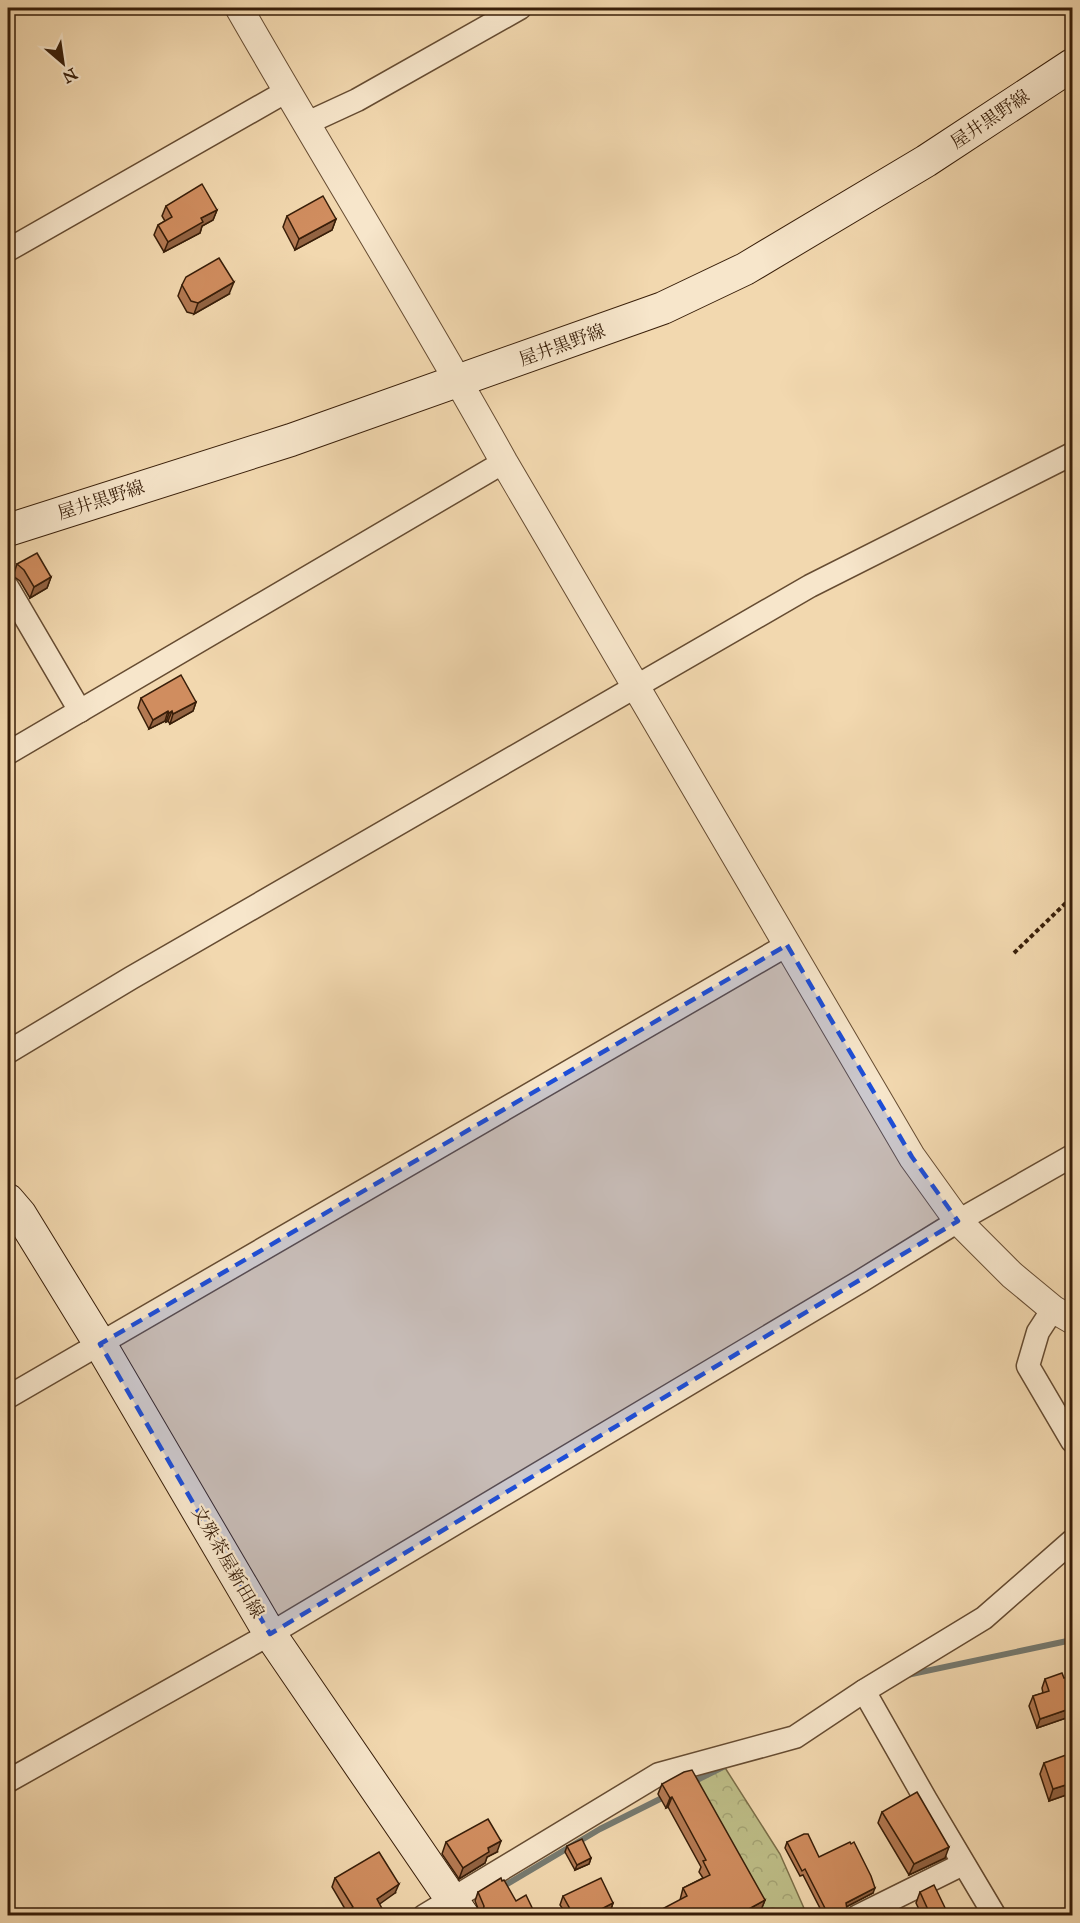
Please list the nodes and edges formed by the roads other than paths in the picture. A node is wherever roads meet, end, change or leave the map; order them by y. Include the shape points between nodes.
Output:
1 (239, 8) edge
2 (520, 8) edge
3 (1072, 65) edge
4 (287, 91) junction
5 (305, 124) junction
6 (8, 250) edge
7 (459, 381) junction
8 (1072, 454) edge
9 (504, 462) junction
10 (8, 530) edge
11 (8, 588) edge
12 (635, 686) junction
13 (80, 711) junction
14 (8, 753) edge
15 (787, 945) junction
16 (8, 1052) edge
17 (1072, 1156) edge
18 (8, 1200) edge
19 (958, 1221) junction
20 (1063, 1314) edge
21 (100, 1344) junction
22 (8, 1397) edge
23 (1072, 1441) edge
24 (1072, 1541) edge
25 (270, 1634) junction
26 (864, 1691) junction
27 (8, 1781) edge
28 (963, 1864) junction
29 (457, 1907) edge
30 (424, 1916) edge
31 (858, 1916) edge
32 (995, 1916) edge

1 - 4 street
2 - 5 street via 357,100
3 - 7 main road, 屋井黒野線 via 927,161 745,269 663,308
4 - 5 street
4 - 6 street
5 - 7 street
7 - 9 street
7 - 10 main road, 屋井黒野線 via 291,440
8 - 12 street via 810,586
9 - 12 street
9 - 13 street
11 - 13 street
12 - 15 street
12 - 16 street
13 - 14 street
15 - 19 street via 912,1157
15 - 21 street
17 - 19 street
18 - 21 main road, 文殊茶屋新田線
19 - 20 street via 1012,1275
19 - 25 street
20 - 23 street via 1038,1332 1028,1366
21 - 22 street
21 - 25 main road, 文殊茶屋新田線
24 - 26 street via 984,1618
25 - 27 street
25 - 29 main road, 文殊茶屋新田線
26 - 28 street
26 - 29 street via 795,1737 659,1774
28 - 31 street
28 - 32 street
29 - 30 street

